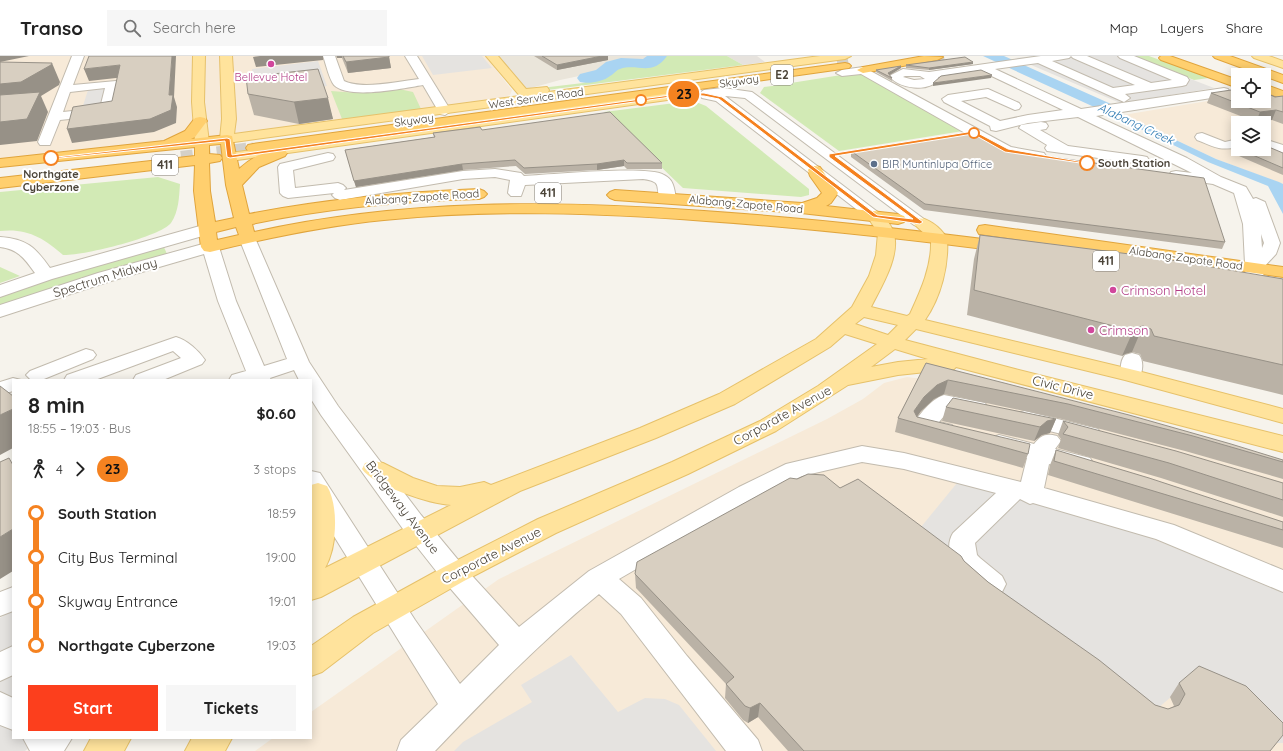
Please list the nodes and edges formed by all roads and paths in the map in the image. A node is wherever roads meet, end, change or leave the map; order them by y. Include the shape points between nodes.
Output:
1 (78, 56) edge
2 (199, 56) edge
3 (226, 56) edge
4 (329, 56) edge
5 (411, 56) edge
6 (492, 56) edge
7 (912, 56) edge
8 (1065, 56) edge
9 (1077, 56) edge
10 (1124, 56) edge
11 (1193, 56) edge
12 (1219, 56) edge
13 (1233, 56) edge
14 (1239, 56) edge
15 (1258, 56) edge
16 (890, 57) edge
17 (937, 57) edge
18 (1170, 57) edge
19 (1040, 60) junction
20 (849, 64) edge
21 (1283, 65) edge
22 (992, 66) junction
23 (739, 70) junction
24 (1231, 70) edge
25 (1283, 72) edge
26 (929, 75) dead end
27 (1231, 77) edge
28 (1283, 79) edge
29 (427, 81) junction
30 (718, 81) junction
31 (1231, 81) edge
32 (1271, 85) edge
33 (89, 87) junction
34 (618, 87) junction
35 (1150, 87) junction
36 (65, 89) junction
37 (1283, 89) edge
38 (1112, 91) junction
39 (1271, 91) edge
40 (1224, 92) edge
41 (685, 94) junction
42 (704, 94) junction
43 (1283, 95) edge
44 (526, 96) junction
45 (1271, 96) edge
46 (1283, 100) edge
47 (1142, 104) junction
48 (44, 106) dead end
49 (57, 111) junction
50 (445, 111) junction
51 (1088, 113) junction
52 (81, 114) junction
53 (229, 119) junction
54 (200, 121) junction
55 (1008, 126) junction
56 (1231, 131) edge
57 (291, 132) junction
58 (974, 133) junction
59 (1282, 134) edge
60 (952, 136) edge
61 (1271, 136) edge
62 (227, 139) junction
63 (45, 142) dead end
64 (202, 142) junction
65 (1231, 144) edge
66 (253, 145) tunnel mouth
67 (1271, 146) edge
68 (299, 148) junction
69 (143, 149) junction
70 (1066, 150) junction
71 (1283, 150) edge
72 (849, 152) dead end
73 (830, 156) junction
74 (230, 157) junction
75 (202, 160) junction
76 (0, 163) edge
77 (0, 170) edge
78 (127, 170) junction
79 (815, 170) junction
80 (334, 176) junction
81 (0, 177) edge
82 (1216, 180) junction
83 (0, 183) edge
84 (234, 185) junction
85 (508, 190) junction
86 (202, 191) junction
87 (575, 193) dead end
88 (598, 194) dead end
89 (668, 198) junction
90 (801, 208) junction
91 (875, 216) junction
92 (243, 220) junction
93 (920, 222) junction
94 (207, 229) junction
95 (886, 233) junction
96 (1237, 233) dead end
97 (247, 238) junction
98 (939, 238) junction
99 (0, 242) edge
100 (210, 247) junction
101 (1283, 272) edge
102 (46, 275) junction
103 (1255, 276) junction
104 (1283, 289) edge
105 (930, 290) junction
106 (0, 291) edge
107 (860, 310) junction
108 (0, 311) edge
109 (911, 323) junction
110 (843, 327) junction
111 (979, 339) junction
112 (891, 342) junction
113 (86, 355) dead end
114 (299, 362) junction
115 (988, 369) junction
116 (34, 378) edge
117 (252, 378) edge
118 (83, 379) edge
119 (147, 379) edge
120 (310, 379) edge
121 (312, 383) edge
122 (12, 384) edge
123 (0, 389) edge
124 (826, 391) junction
125 (1283, 416) edge
126 (1062, 427) junction
127 (1108, 439) edge
128 (1283, 444) edge
129 (1040, 452) junction
130 (374, 468) junction
131 (1100, 469) edge
132 (314, 485) edge
133 (511, 485) junction
134 (1022, 492) junction
135 (419, 531) junction
136 (364, 560) junction
137 (312, 567) edge
138 (454, 574) junction
139 (599, 578) junction
140 (1283, 581) edge
141 (312, 588) edge
142 (12, 599) edge
143 (1012, 599) edge
144 (0, 605) edge
145 (393, 607) junction
146 (518, 646) junction
147 (12, 660) edge
148 (312, 661) edge
149 (0, 668) edge
150 (0, 706) edge
151 (457, 706) junction
152 (12, 715) edge
153 (41, 739) edge
154 (54, 739) edge
155 (114, 739) edge
156 (215, 739) edge
157 (100, 751) edge
158 (201, 751) edge
159 (414, 751) edge
160 (746, 751) edge

1 - 36 street
2 - 54 main road
3 - 53 main road
4 - 29 street via 342,86 362,88
5 - 29 street
6 - 44 main road
7 - 16 highway, Skyway / E2
8 - 19 street
9 - 35 street
10 - 35 street via 1183,80
11 - 24 highway
12 - 28 highway
13 - 25 highway
14 - 25 highway
15 - 21 main road
16 - 20 highway, Skyway / E2
17 - 20 highway
18 - 27 highway
18 - 31 highway
19 - 22 street
19 - 38 street
20 - 23 main road, West Service Road
20 - 30 highway, Skyway / E2
20 - 58 street
22 - 26 street
22 - 51 street
23 - 34 main road, West Service Road
23 - 44 main road via 698,70
29 - 50 street
30 - 34 highway via 690,79
30 - 41 highway, E2 via 699,92
30 - 66 highway, Skyway / E2
32 - 37 highway
33 - 36 street
33 - 52 street
33 - 52 street via 112,84 106,111
34 - 44 main road, West Service Road
35 - 38 street
36 - 49 street
38 - 47 street
39 - 43 highway
40 - 47 street
41 - 42 street
41 - 80 main road, Alabang-Zapote Road
42 - 73 street via 730,92 748,95
42 - 79 street via 720,98
44 - 50 main road, West Service Road
45 - 46 highway
47 - 51 street
48 - 49 street
49 - 52 street
49 - 63 street
50 - 57 main road, West Service Road
51 - 55 street
51 - 82 street
53 - 57 main road via 237,126 250,130
53 - 62 main road
54 - 64 main road
54 - 69 highway via 183,139
55 - 55 street via 989,110 1015,106 988,93 948,99
55 - 70 street
55 - 70 street via 998,130 1025,145
55 - 70 street via 1072,121 1136,154 1142,160
56 - 65 street via 1202,137 1224,146
57 - 62 main road, West Service Road
58 - 60 street
58 - 82 street via 1007,151 1017,153
59 - 61 street
62 - 64 highway, 411
62 - 74 highway, Bridgeway Avenue
64 - 69 highway, 411
64 - 75 highway
67 - 71 street
68 - 74 main road, Alabang-Zapote Road
68 - 80 main road, Alabang-Zapote Road
68 - 84 highway via 254,162 241,173
69 - 76 highway, 411
72 - 73 street
73 - 93 street
74 - 75 highway, Alabang-Zapote Road / 411
74 - 84 highway, Bridgeway Avenue
75 - 78 highway, Alabang-Zapote Road / 411
75 - 86 highway
77 - 81 highway via 181,154
78 - 83 highway, Alabang-Zapote Road / 411
78 - 86 highway via 180,174 196,182
79 - 90 highway via 830,193 823,202
79 - 91 street
80 - 85 highway, Alabang-Zapote Road / 411 via 442,195
80 - 85 street via 505,173 516,176
80 - 92 highway, Alabang-Zapote Road / 411
82 - 103 street via 1238,202 1253,236
84 - 92 highway, Bridgeway Avenue
85 - 87 highway, Alabang-Zapote Road / 411
85 - 89 street via 643,175 658,177 665,182
86 - 94 highway
88 - 89 highway, Alabang-Zapote Road / 411
89 - 90 highway, Alabang-Zapote Road / 411
90 - 91 highway, Alabang-Zapote Road / 411
91 - 93 highway, Alabang-Zapote Road / 411
91 - 95 main road
92 - 94 highway, Alabang-Zapote Road / 411
92 - 97 highway, Bridgeway Avenue
93 - 98 main road
93 - 103 highway, Alabang-Zapote Road / 411
94 - 100 highway
94 - 102 street, Spectrum Midway
95 - 97 highway, Alabang-Zapote Road / 411 via 651,212 499,207 409,212 316,224
95 - 98 highway, Alabang-Zapote Road / 411
95 - 107 main road via 886,250 880,269
96 - 103 street via 1243,254
97 - 100 highway, Alabang-Zapote Road / 411
97 - 114 street, Bridgeway Avenue
98 - 103 highway, Alabang-Zapote Road / 411
98 - 105 main road, Corporate Avenue via 940,254
99 - 102 street via 20,244
100 - 108 street, Spectrum Midway via 78,285
100 - 117 street
101 - 103 highway, Alabang-Zapote Road / 411
102 - 106 street, Spectrum Midway
103 - 104 highway, Alabang-Zapote Road / 411
105 - 109 main road, Corporate Avenue via 918,316
105 - 111 main road via 936,310 943,319
107 - 109 main road, Civic Drive
107 - 110 main road
109 - 111 main road, Civic Drive
109 - 112 main road, Corporate Avenue
110 - 112 main road, Civic Drive
110 - 133 main road via 784,368 727,399 648,433
111 - 125 main road, Civic Drive via 1131,367
112 - 115 main road, Civic Drive
112 - 124 main road, Corporate Avenue
113 - 116 street
114 - 117 street
114 - 120 street, Bridgeway Avenue
115 - 124 main road via 906,366 877,371
115 - 128 main road, Civic Drive via 1132,403
118 - 119 street via 176,343 195,360
121 - 130 street, Bridgeway Avenue via 329,410
122 - 123 street
124 - 138 main road, Corporate Avenue via 768,426 547,526
126 - 127 street
126 - 129 street
126 - 129 street via 944,402 923,426
129 - 131 street
129 - 134 street
130 - 133 main road via 402,483 436,494 458,496
130 - 135 street, Bridgeway Avenue
132 - 136 street
132 - 137 main road via 323,535 318,558
133 - 135 main road
134 - 139 street via 904,461 862,454 836,459 795,470 748,493
134 - 140 street via 1080,506 1165,532
134 - 143 street via 962,540 962,552 970,567
135 - 136 main road
135 - 138 street, Bridgeway Avenue
136 - 141 main road
136 - 145 street
138 - 145 main road, Corporate Avenue
138 - 146 street, Bridgeway Avenue
139 - 146 street
139 - 160 street via 631,606
142 - 144 street
145 - 148 main road, Corporate Avenue
145 - 151 street
146 - 151 street
147 - 149 street
150 - 152 street
151 - 159 street
153 - 154 street via 47,744
155 - 157 main road
156 - 158 main road

